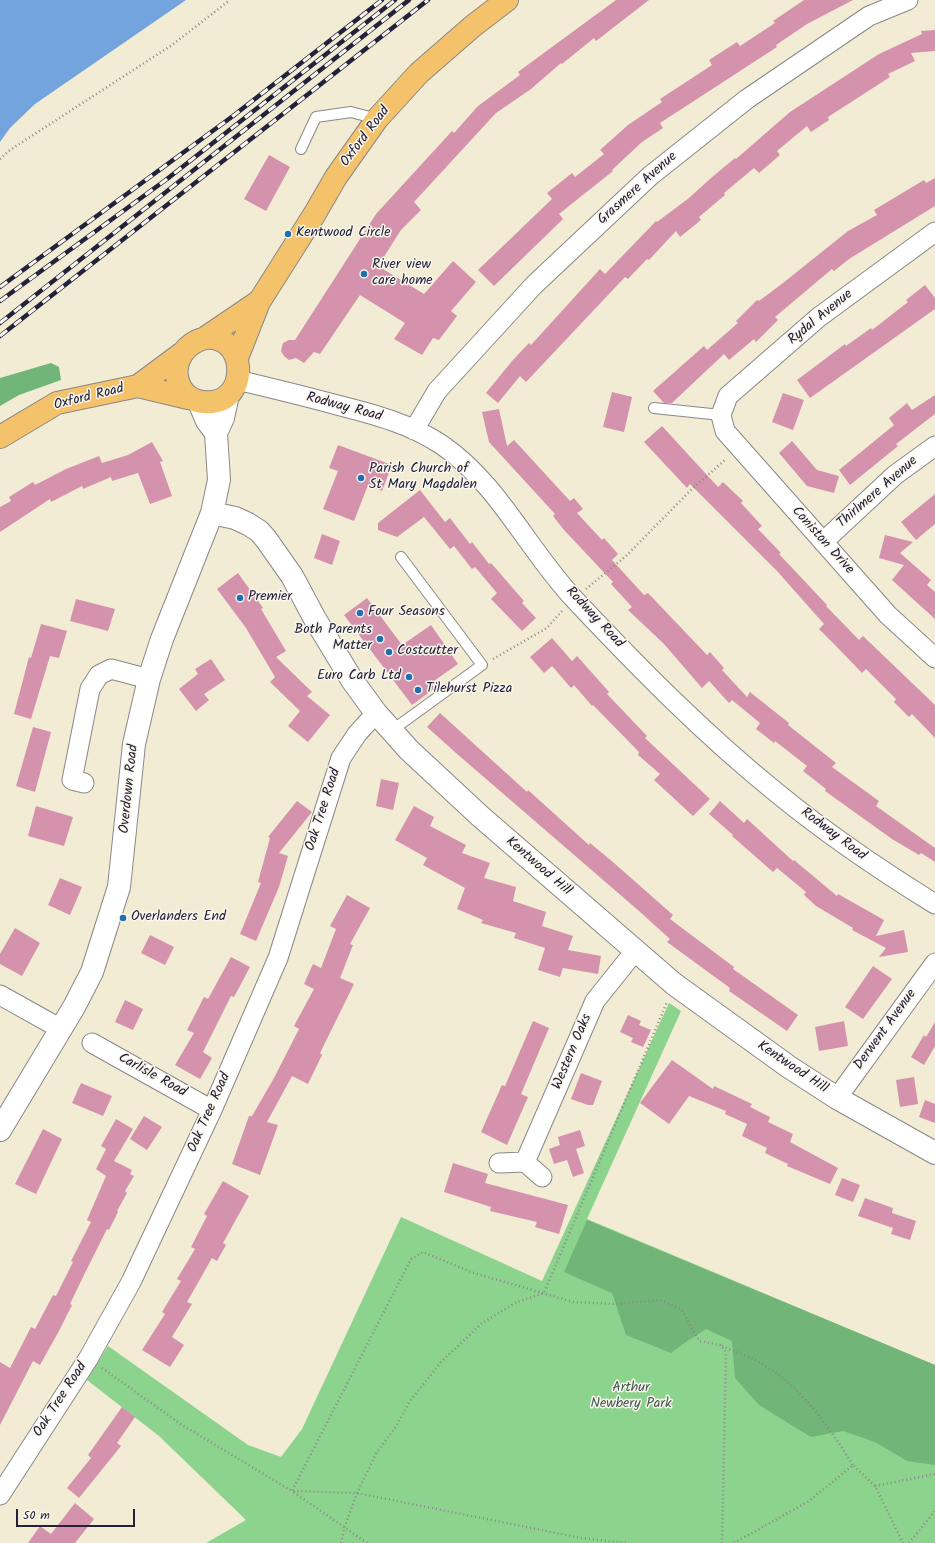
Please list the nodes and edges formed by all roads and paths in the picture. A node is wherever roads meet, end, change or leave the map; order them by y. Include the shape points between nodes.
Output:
1 (230, 0) edge
2 (507, 0) edge
3 (908, 0) edge
4 (377, 119) junction
5 (301, 149) dead end
6 (0, 159) edge
7 (935, 232) edge
8 (259, 302) junction
9 (205, 338) junction
10 (181, 354) junction
11 (237, 358) junction
12 (138, 386) junction
13 (233, 388) junction
14 (194, 400) junction
15 (654, 408) dead end
16 (721, 415) junction
17 (414, 430) junction
18 (216, 433) junction
19 (0, 437) edge
20 (935, 446) edge
21 (740, 447) junction
22 (212, 513) junction
23 (823, 542) junction
24 (401, 557) dead end
25 (574, 599) junction
26 (935, 658) edge
27 (482, 665) junction
28 (149, 679) junction
29 (376, 713) junction
30 (390, 730) junction
31 (84, 783) dead end
32 (935, 904) edge
33 (635, 951) junction
34 (935, 963) edge
35 (674, 984) junction
36 (0, 995) edge
37 (61, 1029) junction
38 (92, 1043) dead end
39 (837, 1098) junction
40 (212, 1110) junction
41 (0, 1130) edge
42 (935, 1153) edge
43 (499, 1162) dead end
44 (525, 1162) junction
45 (542, 1177) dead end
46 (544, 1293) junction
47 (720, 1345) junction
48 (88, 1358) junction
49 (853, 1465) junction
50 (935, 1474) edge
51 (875, 1486) junction
52 (292, 1491) junction
53 (357, 1493) junction
54 (0, 1495) edge
55 (935, 1511) edge
56 (345, 1526) junction
57 (341, 1543) edge
58 (367, 1543) edge
59 (626, 1543) edge
60 (722, 1543) edge
61 (734, 1543) edge
62 (903, 1543) edge
63 (909, 1543) edge

1 - 6 path via 172,45
2 - 4 main road, Oxford Road via 419,73
3 - 17 street, Grasmere Avenue via 856,24 747,99 650,176 534,285 437,390
4 - 5 lane via 351,112 316,117
4 - 8 main road, Oxford Road via 336,177
7 - 16 street, Rydal Avenue via 819,316 728,396
8 - 9 main road, Oxford Road
8 - 11 main road, Oxford Road
9 - 10 main road via 192,343
9 - 11 main road via 224,342 234,351
10 - 12 main road, Oxford Road
10 - 14 main road via 177,364 177,378
11 - 13 main road
12 - 14 main road, Oxford Road
12 - 19 main road, Oxford Road via 57,403
13 - 14 main road via 213,402
13 - 17 street, Rodway Road via 315,399 377,415
13 - 18 street, Overdown Road
14 - 18 street, Overdown Road
15 - 16 lane
16 - 21 street, Coniston Drive via 725,431
17 - 25 street, Rodway Road via 441,444 465,463 490,490
18 - 22 street, Overdown Road via 219,480
20 - 23 street, Thirlmere Avenue via 896,475
21 - 23 street, Coniston Drive
21 - 25 path via 692,490 626,556
22 - 28 street, Overdown Road via 162,639
22 - 29 street, Kentwood Hill via 248,524 266,539 292,576 315,620 352,680
23 - 26 street, Coniston Drive via 888,615
24 - 27 lane
25 - 27 path via 547,628
25 - 32 street, Rodway Road via 678,705 777,793 877,868
27 - 30 lane
28 - 31 street via 111,669 99,675 90,689 72,780
28 - 37 street, Overdown Road via 134,744 119,887 92,972
29 - 30 street, Kentwood Hill
29 - 40 street, Oak Tree Road via 357,734 341,758 278,958
30 - 33 street, Kentwood Hill via 480,816
33 - 35 street, Kentwood Hill
33 - 44 street, Western Oaks via 595,1000
34 - 39 street, Derwent Avenue
35 - 39 street, Kentwood Hill via 762,1049
35 - 46 path
36 - 37 street
37 - 41 street, Overdown Road
38 - 40 street, Carlisle Road
39 - 42 street, Kentwood Hill
40 - 48 street, Oak Tree Road via 130,1282
43 - 44 street
44 - 45 street
46 - 47 path via 573,1302 617,1304 660,1300 681,1310 699,1341
46 - 52 path via 471,1272 423,1252 411,1258
46 - 53 path via 517,1302 482,1323 442,1361 410,1400 395,1428 377,1452
47 - 49 path via 762,1364 794,1388 830,1428
47 - 60 path via 726,1352
48 - 52 path via 188,1429
48 - 54 street, Oak Tree Road
49 - 51 path
49 - 61 path via 809,1501
50 - 51 path
51 - 62 path
52 - 53 path
52 - 56 path
53 - 56 path
53 - 59 path via 581,1538
55 - 63 path
56 - 57 path
56 - 58 path

